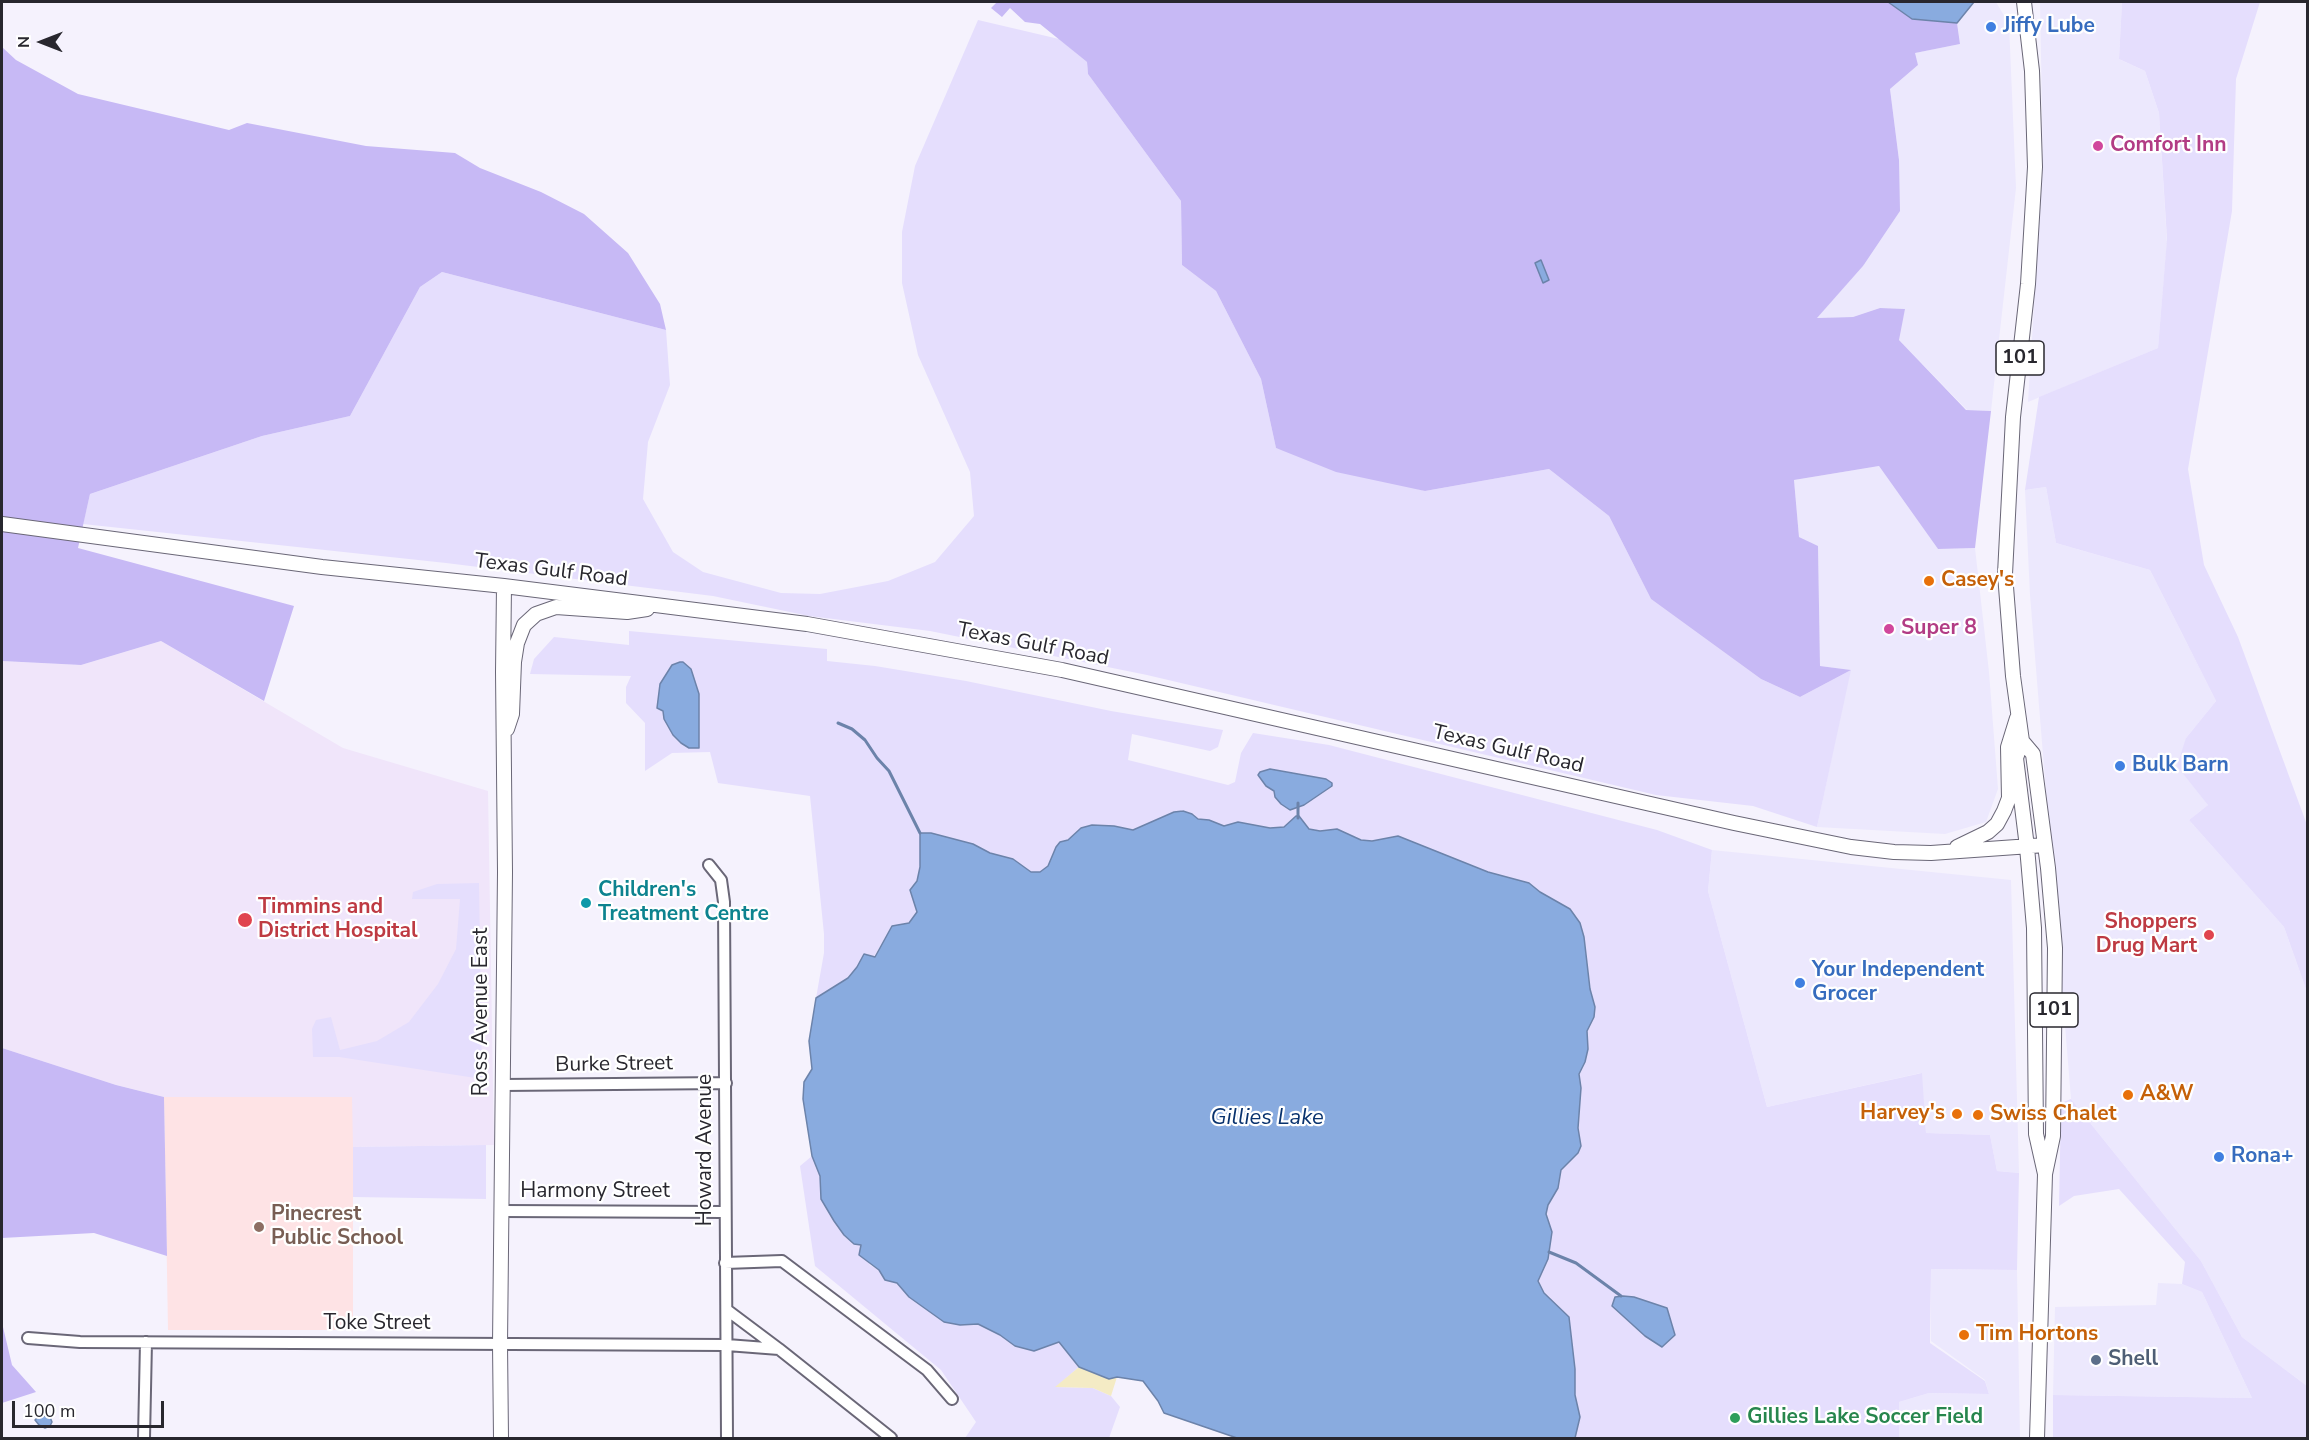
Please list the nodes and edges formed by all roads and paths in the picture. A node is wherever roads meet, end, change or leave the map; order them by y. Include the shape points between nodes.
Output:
1 (2024, 2) edge
2 (2, 524) edge
3 (504, 586) junction
4 (664, 606) junction
5 (2018, 715) junction
6 (503, 741) junction
7 (2022, 741) junction
8 (2045, 845) junction
9 (2027, 847) junction
10 (1950, 852) junction
11 (709, 865) dead end
12 (726, 1083) junction
13 (503, 1085) junction
14 (2045, 1174) junction
15 (502, 1211) junction
16 (724, 1212) junction
17 (725, 1263) junction
18 (727, 1310) junction
19 (28, 1338) dead end
20 (146, 1342) junction
21 (500, 1344) junction
22 (727, 1345) junction
23 (779, 1349) junction
24 (952, 1399) dead end
25 (144, 1438) edge
26 (501, 1438) edge
27 (727, 1438) edge
28 (891, 1438) edge
29 (2037, 1438) edge

1 - 5 main road, 101 via 2032,71 2035,167 2028,284 2013,417 2005,574
2 - 3 main road, Texas Gulf Road via 322,567
3 - 4 main road, Texas Gulf Road
3 - 6 main road, Ross Avenue East
4 - 6 main road via 627,612 556,607 536,614 524,625 517,643 512,714
4 - 10 main road, Texas Gulf Road via 807,624 1062,670 1734,824 1851,847
5 - 7 main road, 101
5 - 10 main road via 2008,747 2009,798 2004,811 1988,832
6 - 13 main road, Ross Avenue East
7 - 8 main road, 101 via 2034,754
7 - 9 main road, 101 via 2016,758
8 - 9 main road, Texas Gulf Road
8 - 14 main road, 101 via 2055,948 2053,1136
9 - 10 main road, Texas Gulf Road
9 - 14 main road, 101 via 2034,928 2036,1134
11 - 12 street, Howard Avenue via 721,880 724,902
12 - 13 street, Burke Street
12 - 16 street, Howard Avenue
13 - 15 main road, Ross Avenue East
14 - 29 main road, 101
15 - 16 street, Harmony Street
15 - 21 main road, Ross Avenue East
16 - 17 street, Howard Avenue
17 - 18 street, Howard Avenue
17 - 24 street via 782,1261 927,1370
18 - 22 street, Howard Avenue
18 - 23 street
19 - 20 street, Toke Street
20 - 21 street, Toke Street
20 - 25 street
21 - 22 street, Toke Street
21 - 26 main road, Ross Avenue East
22 - 23 street, Toke Street
22 - 27 street, Howard Avenue
23 - 28 street

